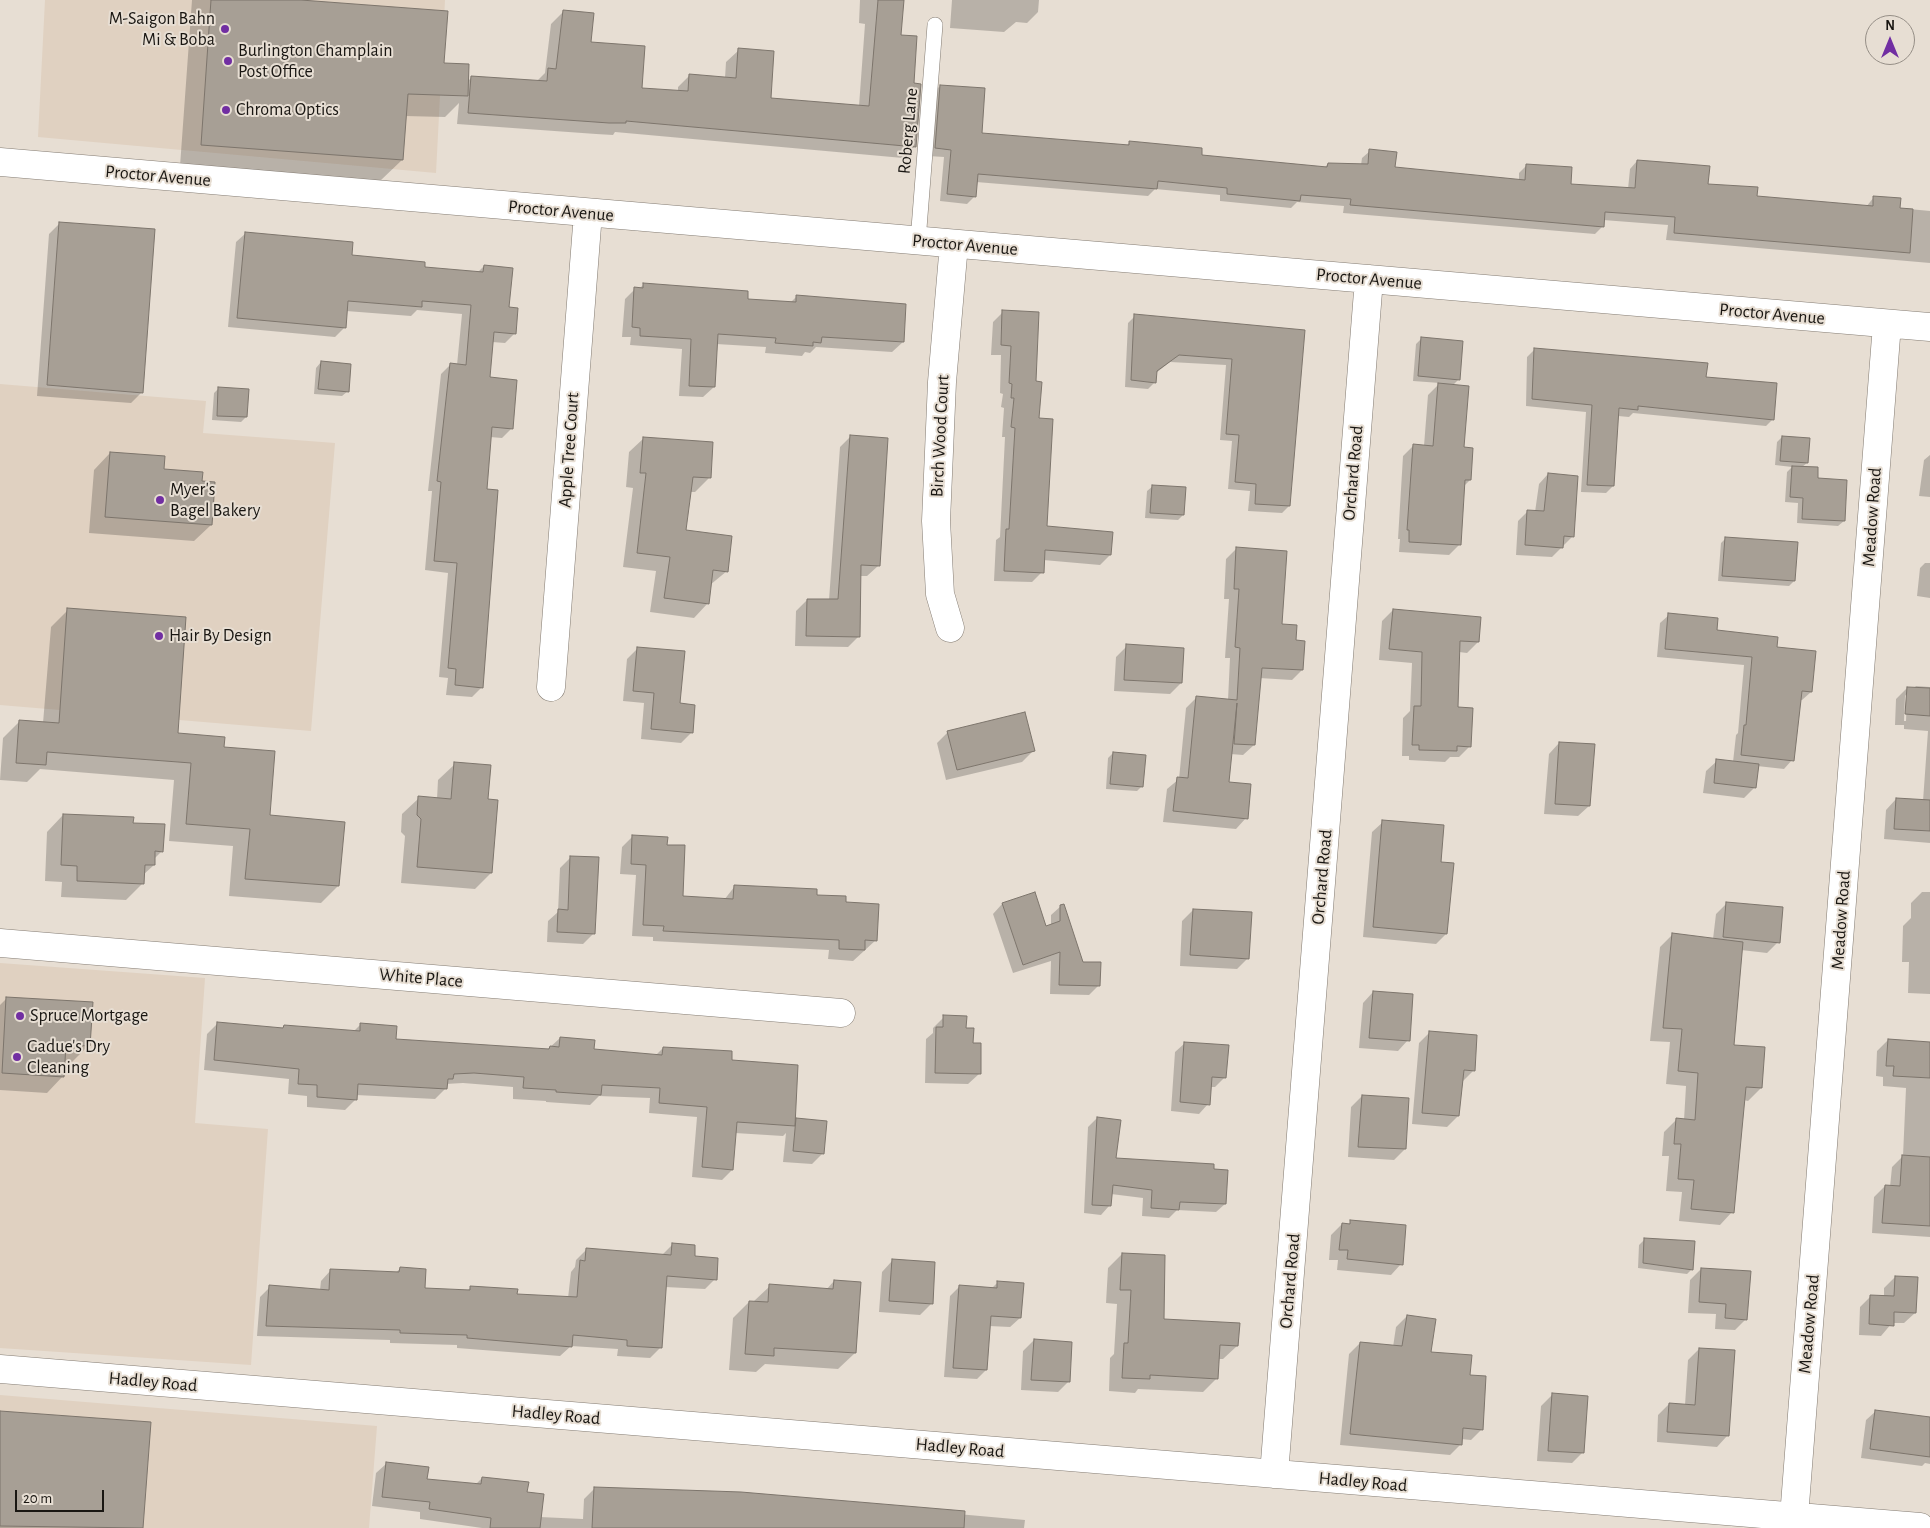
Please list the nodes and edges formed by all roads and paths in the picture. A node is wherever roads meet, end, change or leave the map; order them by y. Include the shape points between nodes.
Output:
1 (935, 25) dead end
2 (0, 162) edge
3 (588, 213) junction
4 (918, 241) junction
5 (954, 244) junction
6 (1369, 279) junction
7 (1887, 324) junction
8 (1930, 327) edge
9 (950, 628) dead end
10 (551, 687) dead end
11 (0, 943) edge
12 (842, 1012) dead end
13 (0, 1369) edge
14 (1274, 1474) junction
15 (1794, 1517) junction
16 (1855, 1525) edge
17 (1920, 1527) edge

1 - 4 lane, Roberg Lane
2 - 3 street, Proctor Avenue
3 - 4 street, Proctor Avenue
3 - 10 street, Apple Tree Court
4 - 5 street, Proctor Avenue
5 - 6 street, Proctor Avenue
5 - 9 street, Birch Wood Court via 942,382 936,521 940,594
6 - 7 street, Proctor Avenue
6 - 14 street, Orchard Road
7 - 8 street, Proctor Avenue
7 - 15 street, Meadow Road
11 - 12 street, White Place
13 - 14 street, Hadley Road
14 - 15 street, Hadley Road
15 - 16 street, Hadley Road
16 - 17 street, Hadley Road

